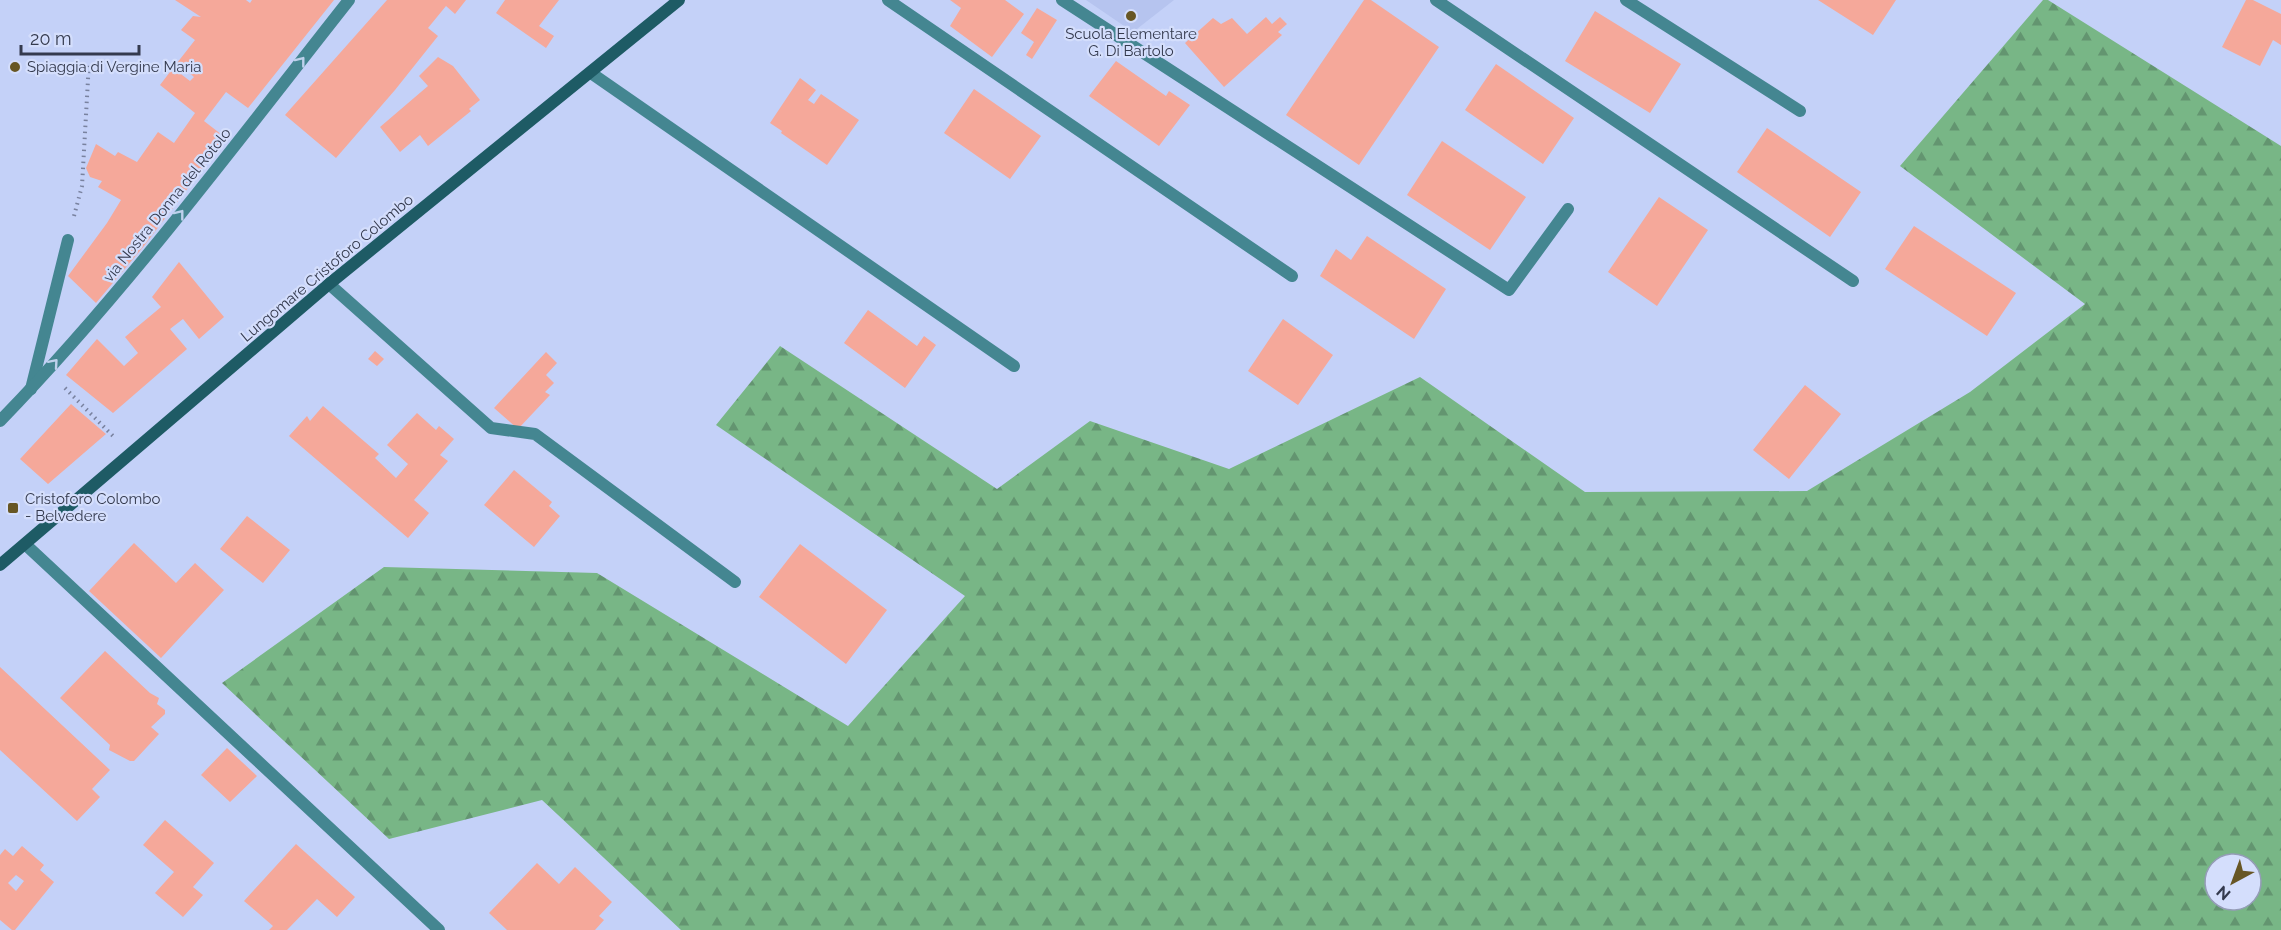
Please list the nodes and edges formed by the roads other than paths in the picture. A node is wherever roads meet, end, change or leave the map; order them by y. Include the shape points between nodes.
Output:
1 (349, 0) edge
2 (679, 0) edge
3 (888, 0) edge
4 (1062, 0) edge
5 (1436, 0) edge
6 (1626, 0) edge
7 (591, 73) junction
8 (1800, 111) dead end
9 (1568, 209) dead end
10 (68, 240) road end
11 (1292, 276) dead end
12 (1853, 281) dead end
13 (329, 284) junction
14 (1014, 366) dead end
15 (31, 389) junction
16 (0, 421) edge
17 (26, 545) junction
18 (0, 566) edge
19 (735, 582) dead end
20 (439, 930) edge

15 -> 1 street, via Nostra Donna del Rotolo via 156,245
2 - 7 main road, Lungomare Cristoforo Colombo
3 - 11 street
4 - 9 street via 1509,290
5 - 12 street
6 - 8 street
7 - 13 main road, Lungomare Cristoforo Colombo
7 - 14 street
10 - 15 street
13 - 17 main road, Lungomare Cristoforo Colombo
13 - 19 street via 491,428 535,434
15 - 16 street, via Nostra Donna del Rotolo
17 - 18 main road, Lungomare Cristoforo Colombo
17 - 20 street

